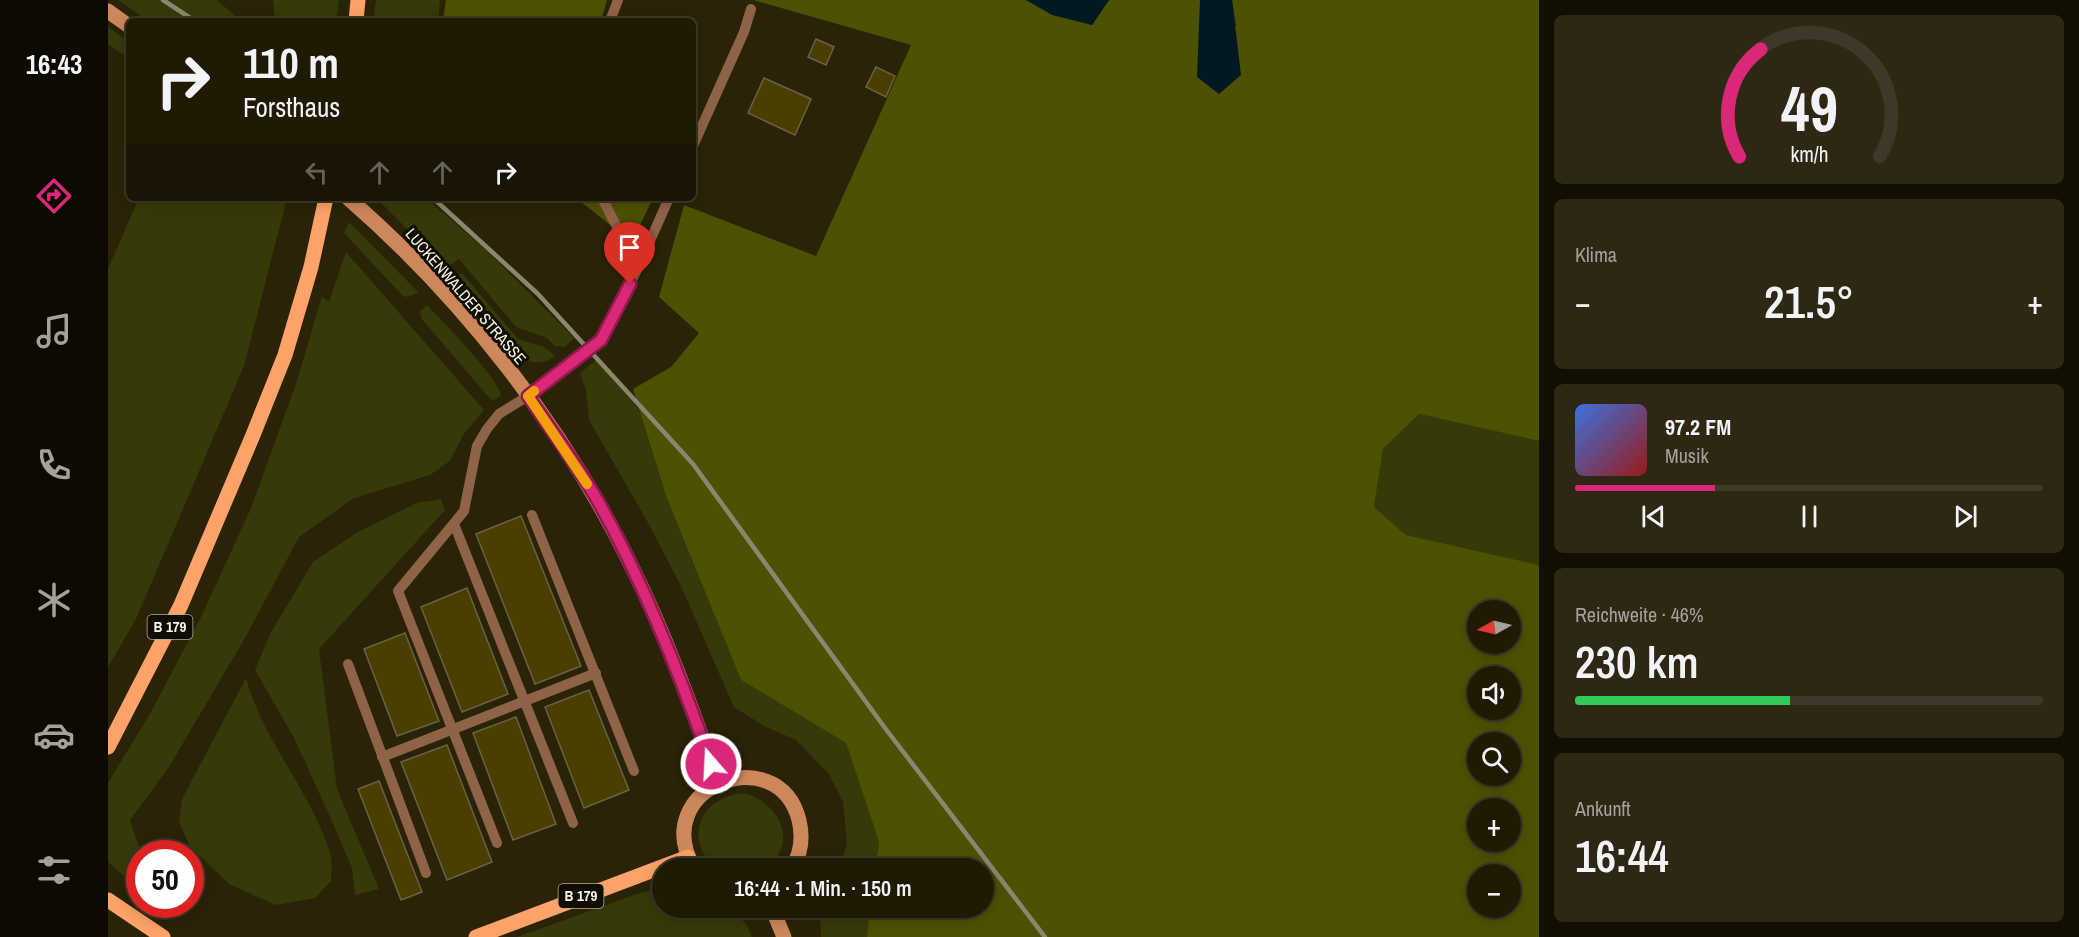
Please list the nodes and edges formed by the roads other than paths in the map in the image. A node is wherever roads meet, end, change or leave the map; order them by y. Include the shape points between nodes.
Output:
1 (358, 0) edge
2 (618, 0) edge
3 (751, 9) dead end
4 (108, 11) edge
5 (356, 18) edge
6 (611, 18) edge
7 (126, 24) edge
8 (696, 139) edge
9 (325, 201) edge
10 (351, 201) edge
11 (604, 201) edge
12 (668, 201) edge
13 (638, 268) junction
14 (528, 396) junction
15 (532, 515) dead end
16 (454, 524) junction
17 (348, 664) dead end
18 (596, 673) junction
19 (524, 701) junction
20 (452, 730) junction
21 (108, 747) edge
22 (382, 758) junction
23 (634, 771) dead end
24 (718, 783) junction
25 (573, 823) dead end
26 (497, 843) dead end
27 (689, 858) edge
28 (796, 858) edge
29 (426, 873) dead end
30 (652, 876) edge
31 (108, 900) edge
32 (776, 918) edge
33 (163, 937) edge
34 (476, 937) edge
35 (783, 937) edge

1 - 5 main road
2 - 6 lane
3 - 8 lane
4 - 7 main road
9 - 21 main road, B 179 via 285,355 181,605
10 - 14 main road, LUCKENWALDER STRASSE via 438,286
11 - 13 lane
12 - 13 lane
13 - 14 lane via 601,340
14 - 16 lane via 499,414 477,446 464,511
14 - 24 main road, LUCKENWALDER STRASSE via 598,501 632,565
15 - 18 lane
16 - 19 lane
16 - 20 lane via 398,591
17 - 22 lane
18 - 19 lane
18 - 23 lane
19 - 20 lane
19 - 25 lane
20 - 22 lane
20 - 26 lane
22 - 29 lane
24 - 27 main road via 704,792 689,814 684,840
24 - 28 main road via 736,777 754,778 787,796 797,812 801,830
30 - 34 main road, B 179
31 - 33 main road
32 - 35 main road

